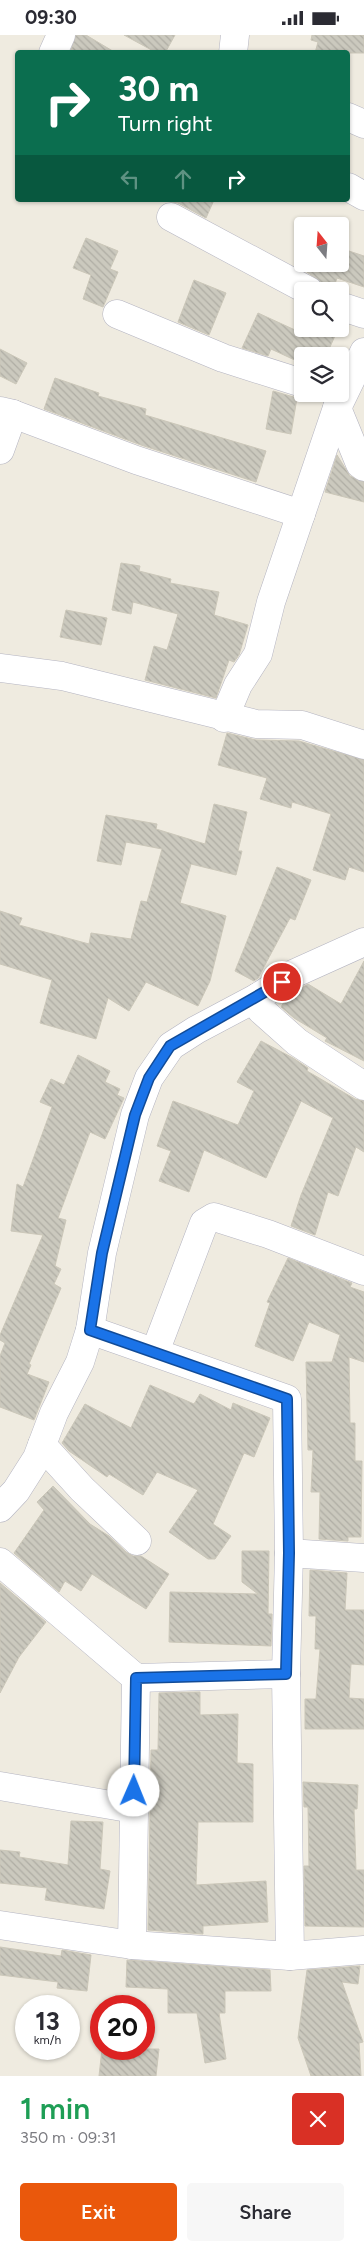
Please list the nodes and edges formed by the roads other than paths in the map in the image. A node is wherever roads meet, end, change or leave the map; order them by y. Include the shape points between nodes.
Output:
1 (61, 35) edge
2 (235, 35) edge
3 (54, 50) edge
4 (233, 50) edge
5 (350, 118) edge
6 (364, 124) edge
7 (350, 188) edge
8 (364, 196) edge
9 (171, 217) dead end
10 (294, 283) edge
11 (349, 309) edge
12 (117, 314) dead end
13 (364, 314) edge
14 (364, 352) edge
15 (294, 380) edge
16 (349, 380) edge
17 (338, 402) edge
18 (340, 402) edge
19 (6, 413) edge
20 (0, 450) edge
21 (364, 467) edge
22 (301, 515) junction
23 (0, 668) edge
24 (224, 718) junction
25 (364, 745) edge
26 (364, 942) edge
27 (258, 997) junction
28 (364, 1086) edge
29 (364, 1271) edge
30 (90, 1330) junction
31 (155, 1352) junction
32 (42, 1445) junction
33 (0, 1508) edge
34 (137, 1541) dead end
35 (289, 1553) junction
36 (364, 1558) edge
37 (0, 1562) edge
38 (286, 1674) junction
39 (136, 1678) junction
40 (0, 1786) edge
41 (134, 1809) junction
42 (0, 1925) edge
43 (132, 1945) junction
44 (364, 1950) edge
45 (290, 1956) junction

1 - 3 lane
2 - 4 lane
5 - 6 lane
7 - 8 lane
9 - 10 lane
11 - 13 lane
12 - 15 lane via 222,358
14 - 16 lane
17 - 22 lane
18 - 21 lane via 360,464
19 - 20 lane
19 - 22 lane
22 - 24 lane via 271,602 258,654 238,685
23 - 24 lane via 62,676
24 - 25 lane via 256,724 302,725
26 - 27 lane via 293,974
27 - 28 lane via 261,1010 296,1042
27 - 30 lane via 170,1046 149,1078 135,1115 102,1253
29 - 31 lane via 214,1217 204,1223
30 - 31 lane
30 - 32 lane via 80,1362
31 - 35 lane via 287,1399
32 - 33 lane via 38,1458
32 - 34 lane via 82,1489
35 - 36 lane
35 - 38 lane
37 - 39 lane
38 - 39 lane
38 - 45 lane
39 - 41 lane
40 - 41 lane
41 - 43 lane
42 - 43 lane
43 - 45 lane
44 - 45 lane

